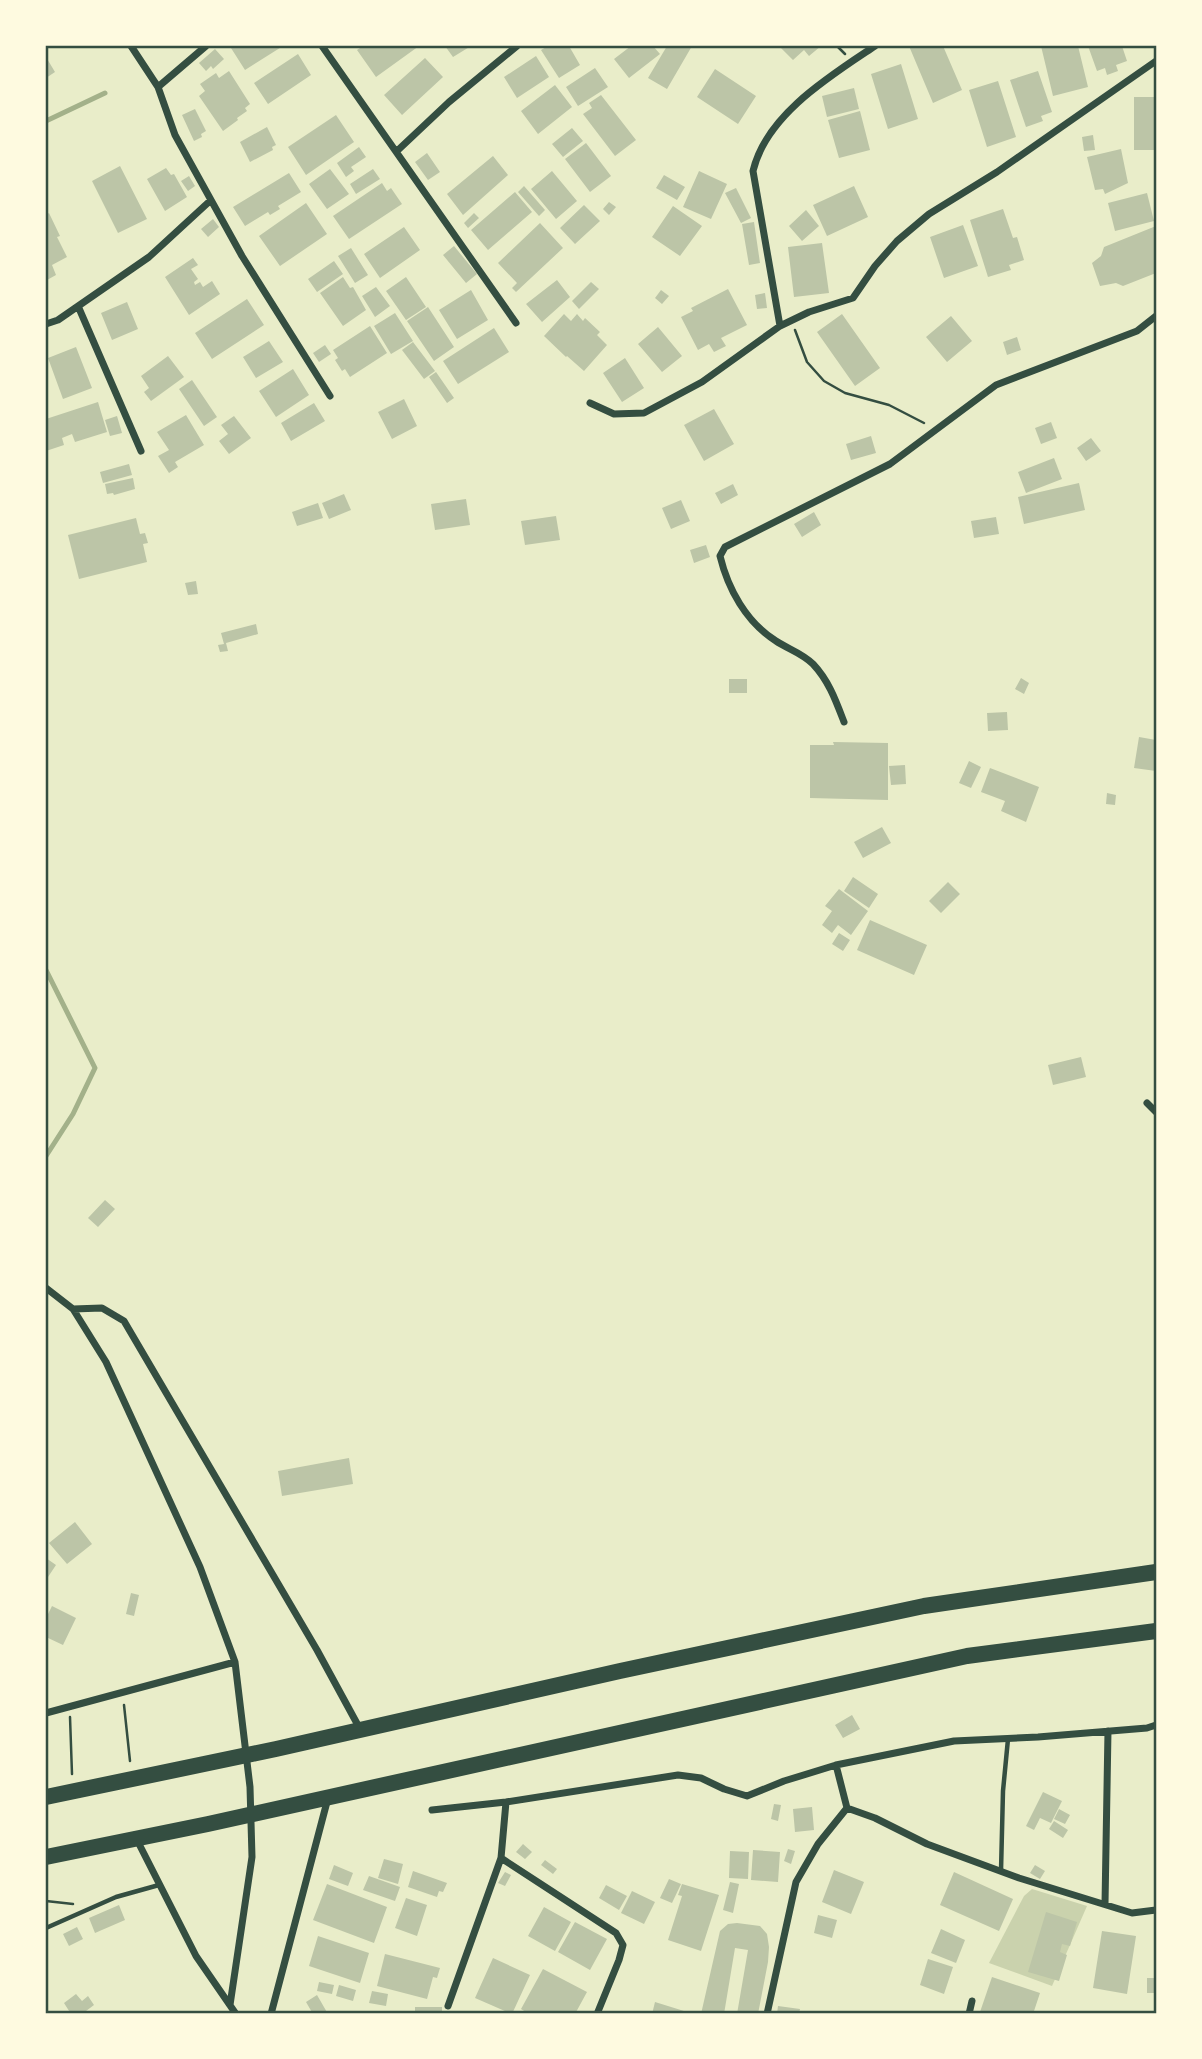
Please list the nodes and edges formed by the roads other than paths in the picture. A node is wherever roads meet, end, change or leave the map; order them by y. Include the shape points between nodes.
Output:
1 (131, 46) edge
2 (206, 46) edge
3 (322, 46) edge
4 (517, 46) edge
5 (875, 46) edge
6 (1157, 61) edge
7 (158, 87) junction
8 (397, 151) junction
9 (211, 200) junction
10 (78, 306) junction
11 (1157, 316) edge
12 (516, 323) dead end
13 (46, 324) edge
14 (780, 327) junction
15 (330, 396) dead end
16 (590, 403) dead end
17 (141, 452) dead end
18 (844, 722) dead end
19 (1146, 1103) dead end
20 (1157, 1112) edge
21 (46, 1287) edge
22 (73, 1309) junction
23 (1157, 1572) edge
24 (1157, 1631) edge
25 (235, 1662) junction
26 (46, 1713) edge
27 (1157, 1725) edge
28 (360, 1730) junction
29 (1108, 1731) junction
30 (1008, 1738) junction
31 (836, 1765) junction
32 (46, 1797) edge
33 (328, 1797) junction
34 (506, 1802) junction
35 (847, 1808) junction
36 (432, 1810) dead end
37 (136, 1837) junction
38 (46, 1857) edge
39 (501, 1857) junction
40 (1001, 1871) junction
41 (159, 1885) junction
42 (1105, 1904) junction
43 (1157, 1910) edge
44 (46, 1928) edge
45 (972, 2001) dead end
46 (230, 2005) junction
47 (448, 2006) dead end
48 (236, 2014) edge
49 (271, 2014) edge
50 (597, 2014) edge
51 (767, 2014) edge
52 (969, 2014) edge

1 - 7 street
2 - 7 street
3 - 8 street
4 - 8 street
5 - 14 street via 822,81 769,133 757,152 753,171
6 - 14 street via 929,215 897,241 852,298
7 - 9 street via 175,135
8 - 12 street
9 - 10 street via 149,257
9 - 15 street
10 - 13 street
10 - 17 street
11 - 18 street via 1137,331 996,385 890,464 725,547 720,556 724,572 745,614 812,663 829,683
14 - 16 street via 702,382 644,413 614,414
19 - 20 street
21 - 22 street
22 - 25 street via 106,1362 145,1446 200,1567
22 - 28 street via 102,1308 124,1321
23 - 28 highway via 924,1605
24 - 33 highway via 967,1656
25 - 26 street
25 - 46 street via 250,1787 252,1857
27 - 29 street
28 - 32 highway
29 - 30 street
29 - 42 street
30 - 31 street via 954,1741
30 - 40 lane
31 - 34 street via 747,1796 678,1774
31 - 35 street
33 - 37 highway
33 - 49 street
34 - 36 street
34 - 39 street
35 - 40 street
35 - 51 street via 806,1861 796,1882
37 - 38 highway
37 - 41 street
39 - 47 street
39 - 50 street via 616,1933 623,1945
40 - 42 street
41 - 44 lane via 116,1897
41 - 46 street via 196,1956
42 - 43 street via 1132,1913
45 - 52 street
46 - 48 street

